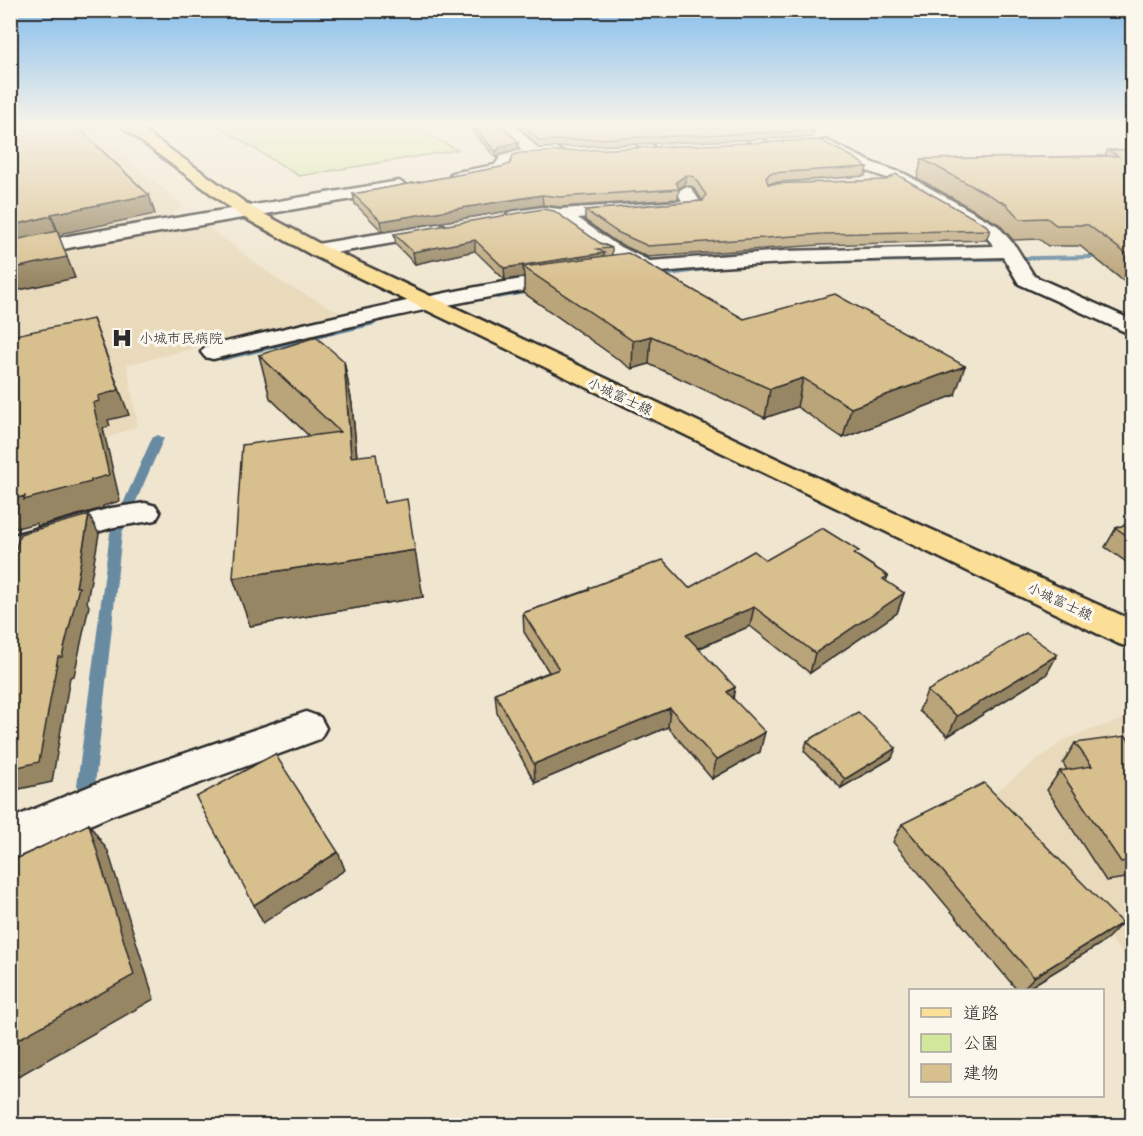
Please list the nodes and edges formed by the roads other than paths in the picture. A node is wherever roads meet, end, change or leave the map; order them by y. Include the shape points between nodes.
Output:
1 (198, 177) edge
2 (455, 177) edge
3 (876, 177) edge
4 (899, 177) edge
5 (444, 179) edge
6 (862, 183) edge
7 (410, 184) edge
8 (685, 192) edge
9 (247, 212) junction
10 (560, 214) junction
11 (498, 219) edge
12 (452, 227) edge
13 (316, 250) junction
14 (10, 255) edge
15 (1012, 256) junction
16 (648, 267) junction
17 (422, 302) junction
18 (1132, 328) edge
19 (213, 352) dead end
20 (145, 513) dead end
21 (10, 547) edge
22 (1132, 635) edge
23 (306, 728) dead end
24 (10, 840) edge

1 - 9 main road, 小城富士線
2 - 5 street
3 - 6 street via 884,182
4 - 15 street via 991,230
7 - 9 street
8 - 10 street via 694,206
9 - 13 main road, 小城富士線
9 - 14 street
10 - 11 street via 543,212
10 - 16 street via 609,248
12 - 13 street
13 - 17 main road, 小城富士線
15 - 16 street via 750,258
15 - 18 street via 1026,280
16 - 17 street
17 - 19 street
17 - 22 main road, 小城富士線
20 - 21 street via 111,518
23 - 24 street via 95,803

